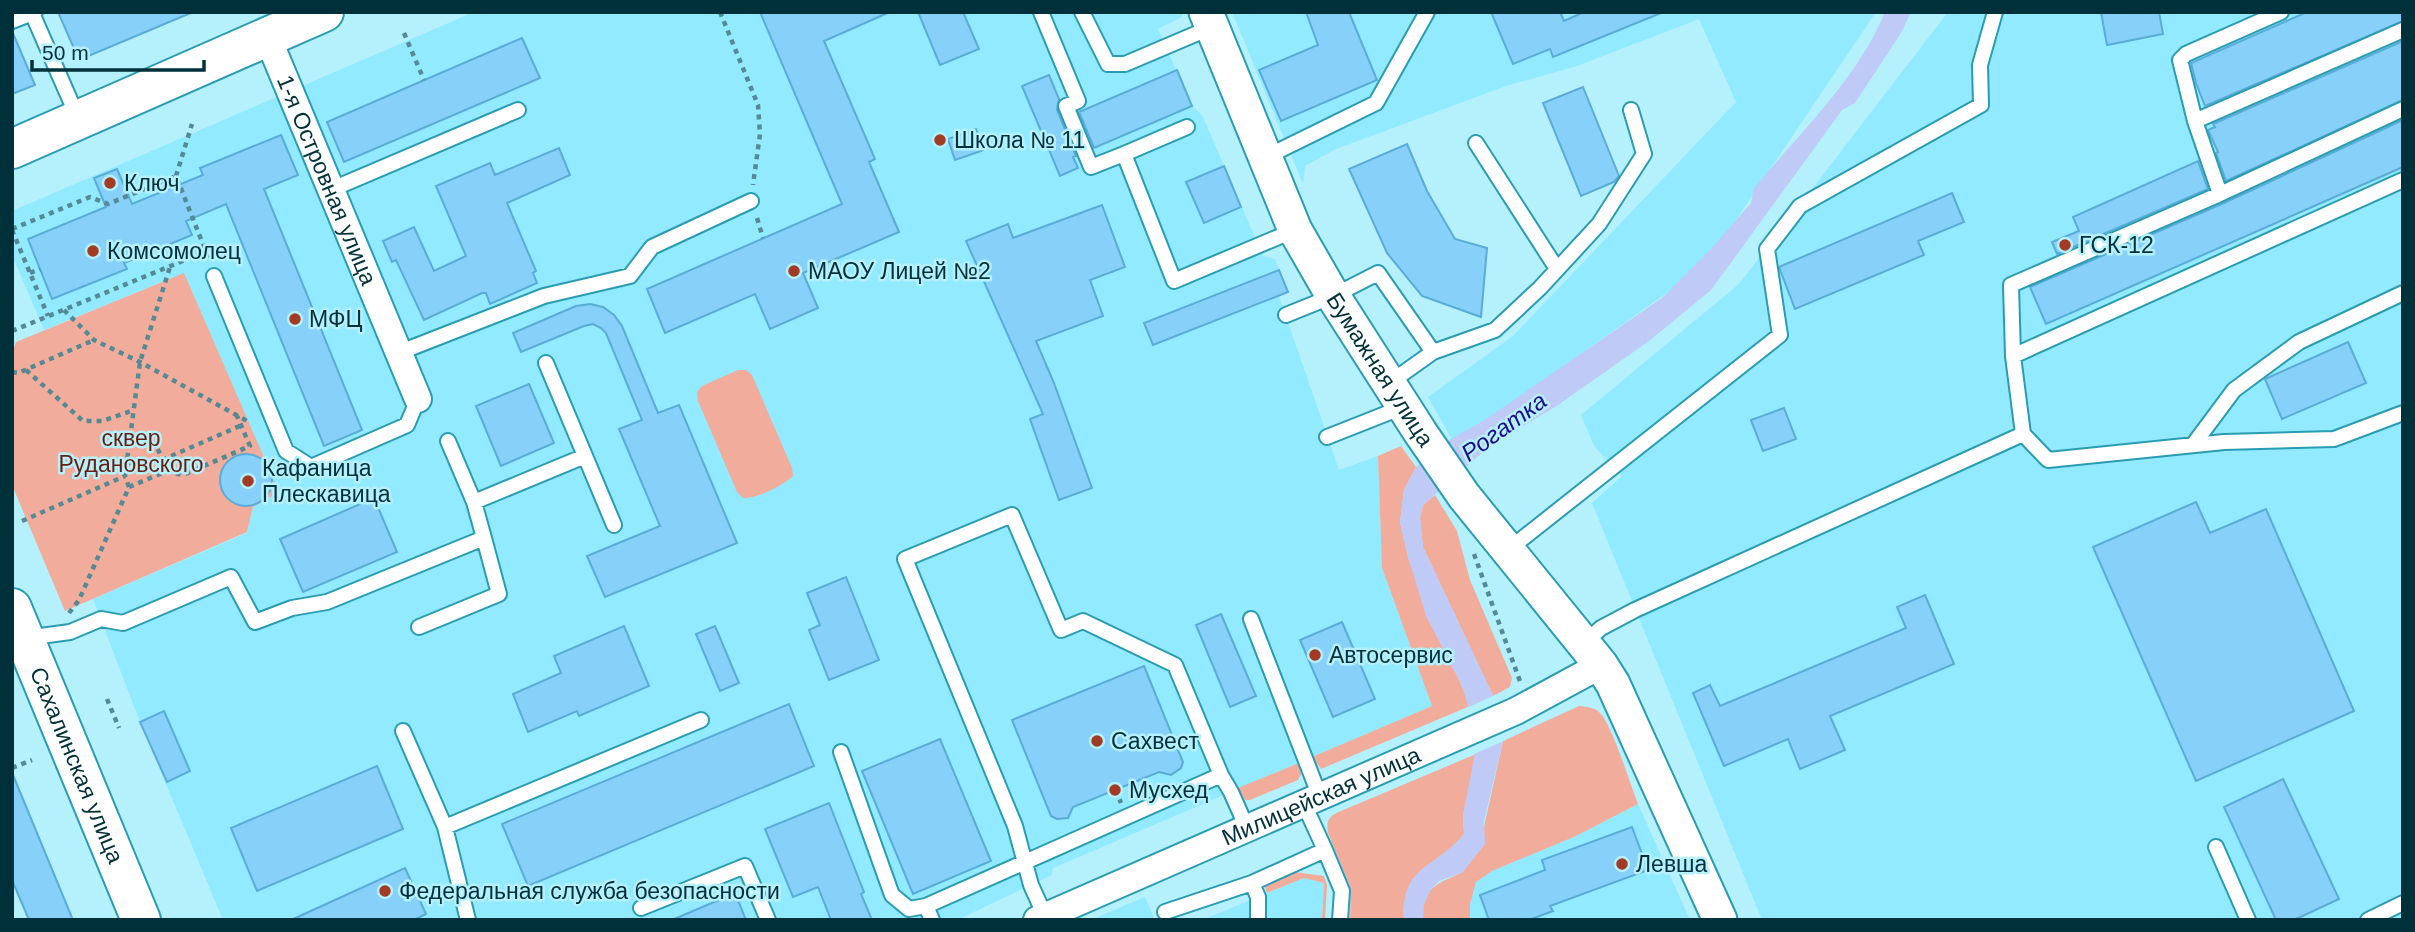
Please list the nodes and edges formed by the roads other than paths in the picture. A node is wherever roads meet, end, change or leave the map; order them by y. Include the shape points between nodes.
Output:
1 (324, 12) edge
2 (1041, 12) edge
3 (1082, 12) edge
4 (1427, 12) edge
5 (1994, 12) edge
6 (2281, 12) edge
7 (34, 13) edge
8 (1209, 20) edge
9 (12, 22) edge
10 (2403, 30) edge
11 (267, 36) junction
12 (2403, 109) edge
13 (519, 110) dead end
14 (1630, 110) dead end
15 (79, 120) junction
16 (2195, 121) junction
17 (1187, 127) dead end
18 (1476, 143) dead end
19 (12, 149) edge
20 (1124, 154) junction
21 (1266, 158) junction
22 (2403, 180) edge
23 (330, 190) junction
24 (2220, 194) junction
25 (751, 201) road end
26 (1295, 230) junction
27 (1557, 269) junction
28 (214, 276) road end
29 (2403, 293) edge
30 (1333, 296) junction
31 (1286, 315) dead end
32 (1433, 352) junction
33 (398, 353) junction
34 (2013, 356) junction
35 (546, 363) dead end
36 (418, 400) joint
37 (1404, 408) junction
38 (2403, 412) edge
39 (2023, 434) junction
40 (1327, 437) dead end
41 (448, 441) dead end
42 (2193, 445) junction
43 (585, 456) junction
44 (474, 502) junction
45 (614, 525) dead end
46 (484, 538) junction
47 (1508, 550) junction
48 (1251, 619) dead end
49 (419, 627) dead end
50 (16, 630) edge
51 (1592, 655) junction
52 (702, 720) dead end
53 (403, 731) dead end
54 (841, 752) dead end
55 (1221, 775) junction
56 (1312, 800) junction
57 (444, 827) junction
58 (1247, 828) junction
59 (2216, 847) dead end
60 (1325, 850) junction
61 (1025, 862) junction
62 (1252, 883) junction
63 (2403, 903) edge
64 (641, 908) dead end
65 (1165, 912) dead end
66 (929, 913) edge
67 (1041, 918) edge
68 (141, 920) edge
69 (468, 920) edge
70 (768, 920) edge
71 (1258, 920) edge
72 (1340, 920) edge
73 (1720, 920) edge
74 (2248, 920) edge
75 (2368, 920) edge

1 - 11 main road
2 - 20 lane via 1078,101 1066,106 1091,167
3 - 8 lane via 1108,64 1125,64
4 - 21 lane via 1376,103
5 - 47 lane via 1980,65 1981,105 1800,205 1767,249 1780,334
6 - 16 lane via 2180,60
7 - 9 lane
7 - 15 lane
8 - 21 street, Бумажная улица
10 - 16 lane
11 - 15 main road
11 - 23 street, 1-я Островная улица
12 - 24 lane
13 - 23 lane
14 - 27 lane via 1644,154 1599,224
15 - 19 main road
16 - 24 lane
17 - 20 lane
18 - 27 lane
20 - 26 lane via 1174,281
21 - 26 street, Бумажная улица
22 - 34 lane
23 - 33 street, 1-я Островная улица
24 - 34 lane via 2011,285
25 - 33 lane via 652,247 630,276 544,296
26 - 30 street, Бумажная улица
27 - 32 lane via 1494,330
28 - 36 lane via 286,451 311,467 407,425
29 - 42 lane via 2299,342 2234,390
30 - 31 lane
30 - 32 lane via 1378,273
30 - 37 street, Бумажная улица
32 - 37 lane
33 - 36 street, 1-я Островная улица
34 - 39 lane
35 - 43 lane
37 - 40 lane
37 - 47 street, Бумажная улица via 1464,496
38 - 42 lane via 2334,439
39 - 42 lane via 2048,460
39 - 51 lane via 1635,610 1601,628
41 - 44 lane
43 - 44 lane
43 - 45 lane
44 - 46 lane
46 - 49 lane via 499,594
46 - 50 lane via 327,602 292,608 255,622 230,577 123,623 101,619 70,632
47 - 51 street, Бумажная улица
48 - 56 lane
50 - 68 main road, Сахалинская улица
51 - 56 street, Милицейская улица via 1453,739
51 - 73 street, Бумажная улица via 1613,684
52 - 57 lane
53 - 57 lane
54 - 66 lane via 892,895 909,909
55 - 58 lane
55 - 61 lane
55 - 61 lane via 1175,665 1083,621 1061,630 1012,515 905,558 1016,826
56 - 58 street, Милицейская улица
56 - 60 lane
57 - 69 lane
58 - 67 street, Милицейская улица
59 - 74 lane
60 - 62 lane
60 - 72 lane via 1342,891
61 - 66 lane
61 - 67 lane
62 - 65 lane
62 - 71 lane via 1258,897
63 - 75 lane
64 - 70 lane via 745,866

